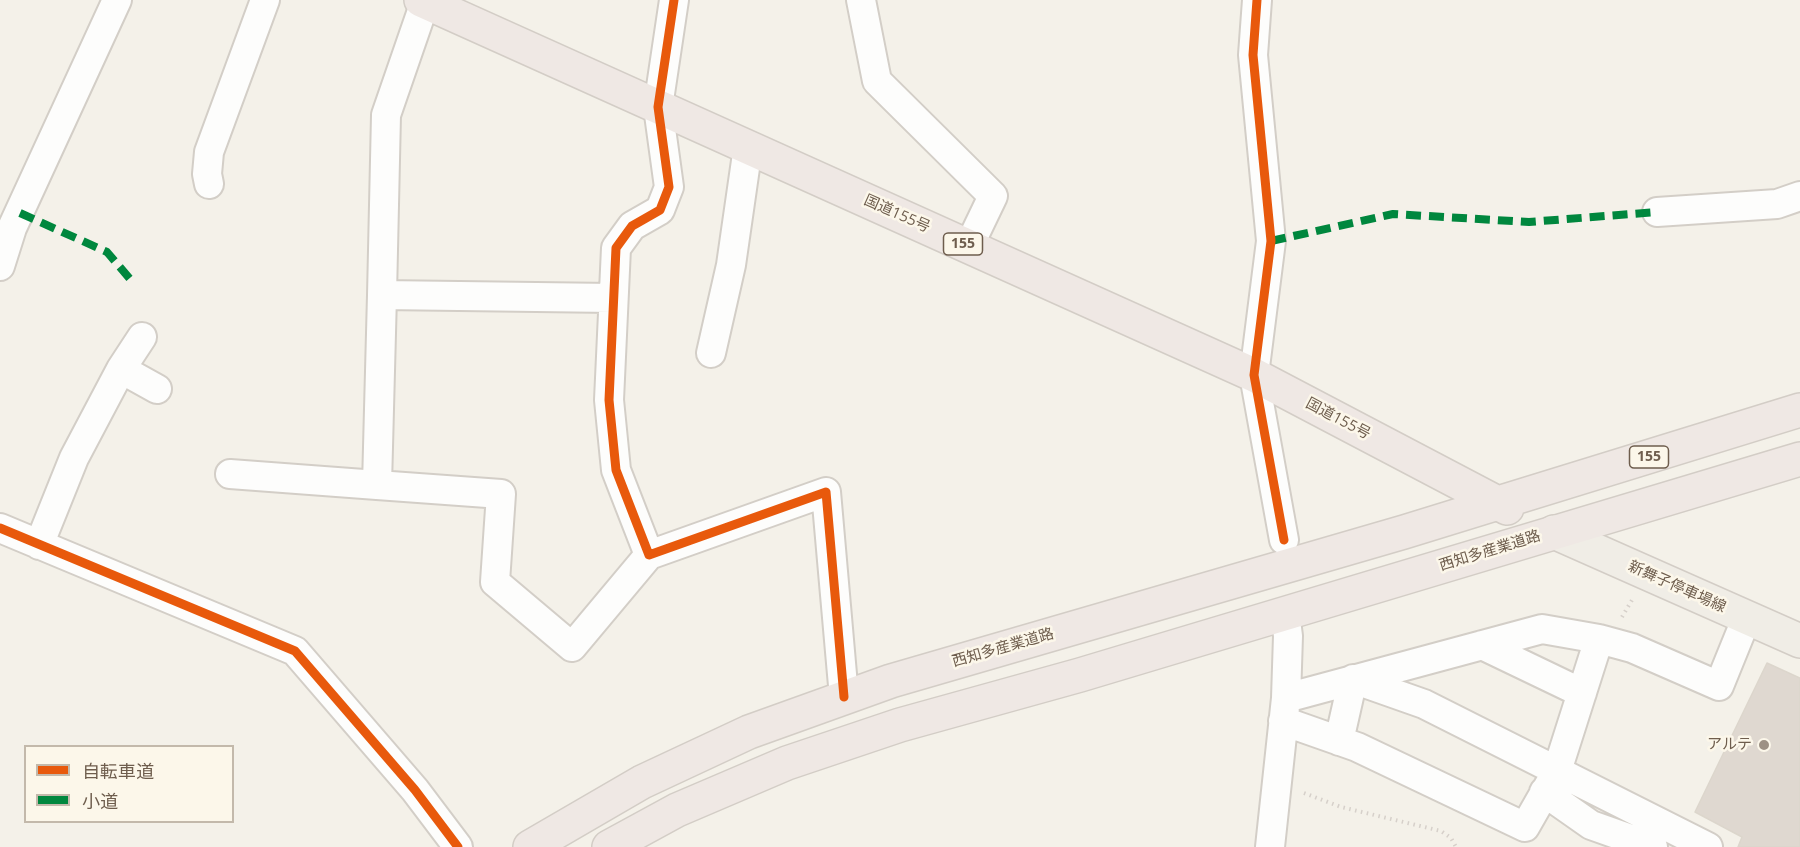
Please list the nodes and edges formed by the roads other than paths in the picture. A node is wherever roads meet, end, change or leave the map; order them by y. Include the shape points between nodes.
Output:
1 (117, 0) edge
2 (265, 0) edge
3 (674, 0) edge
4 (861, 0) edge
5 (1257, 0) edge
6 (423, 1) edge
7 (658, 107) junction
8 (748, 147) junction
9 (209, 184) dead end
10 (1800, 196) edge
11 (1657, 212) dead end
12 (6, 226) edge
13 (969, 246) junction
14 (0, 266) edge
15 (382, 295) junction
16 (613, 298) junction
17 (142, 337) dead end
18 (711, 353) dead end
19 (121, 369) junction
20 (1254, 375) junction
21 (157, 389) dead end
22 (1800, 410) edge
23 (1800, 459) edge
24 (230, 474) dead end
25 (377, 485) junction
26 (1497, 503) junction
27 (0, 528) edge
28 (1554, 532) junction
29 (1284, 540) dead end
30 (39, 545) junction
31 (649, 555) junction
32 (1285, 613) junction
33 (1747, 618) junction
34 (1599, 639) junction
35 (1800, 641) edge
36 (1482, 645) junction
37 (1353, 679) junction
38 (1581, 693) junction
39 (844, 697) junction
40 (1284, 709) junction
41 (1339, 741) junction
42 (1560, 783) junction
43 (1591, 837) edge
44 (458, 847) edge
45 (530, 847) edge
46 (609, 847) edge
47 (1270, 847) edge
48 (1653, 847) edge
49 (1708, 847) edge

1 - 12 street
2 - 9 street via 209,152
3 - 7 street
4 - 13 street via 878,81 993,196
5 - 20 street via 1253,55 1271,241
6 - 7 highway, 国道155号 / 155
6 - 15 street via 386,115
7 - 8 highway, 国道155号 / 155
7 - 16 street via 669,187 660,210 632,225 616,248
8 - 13 highway, 国道155号 / 155
8 - 18 street via 731,265
10 - 11 street via 1777,204
12 - 14 street
13 - 20 highway, 国道155号 / 155
15 - 16 street
15 - 25 street
16 - 31 street via 609,400 616,470
17 - 19 street
19 - 21 street
19 - 30 street via 74,458
20 - 26 highway, 国道155号 / 155
20 - 29 street
22 - 26 highway, 155
23 - 28 highway
24 - 25 street
25 - 31 street via 501,494 495,582 572,647
26 - 28 highway, 国道155号 / 155
26 - 39 highway, 西知多産業道路 / 155
27 - 30 street
28 - 32 highway, 西知多産業道路
28 - 33 main road, 新舞子停車場線
30 - 44 street via 295,651 415,790
31 - 39 street via 826,492
32 - 40 street via 1288,636
32 - 46 highway, 西知多産業道路 via 900,725 787,763 677,810
33 - 34 street via 1719,686 1632,648
33 - 35 main road, 新舞子停車場線
34 - 36 street via 1542,629
34 - 38 street
36 - 37 street
36 - 38 street
37 - 40 street
37 - 41 street
37 - 42 street via 1424,704
38 - 42 street
39 - 45 highway, 西知多産業道路 / 155 via 749,732 653,777
40 - 41 street
40 - 47 street
41 - 42 street via 1525,827
42 - 43 street
42 - 49 street
43 - 48 street

